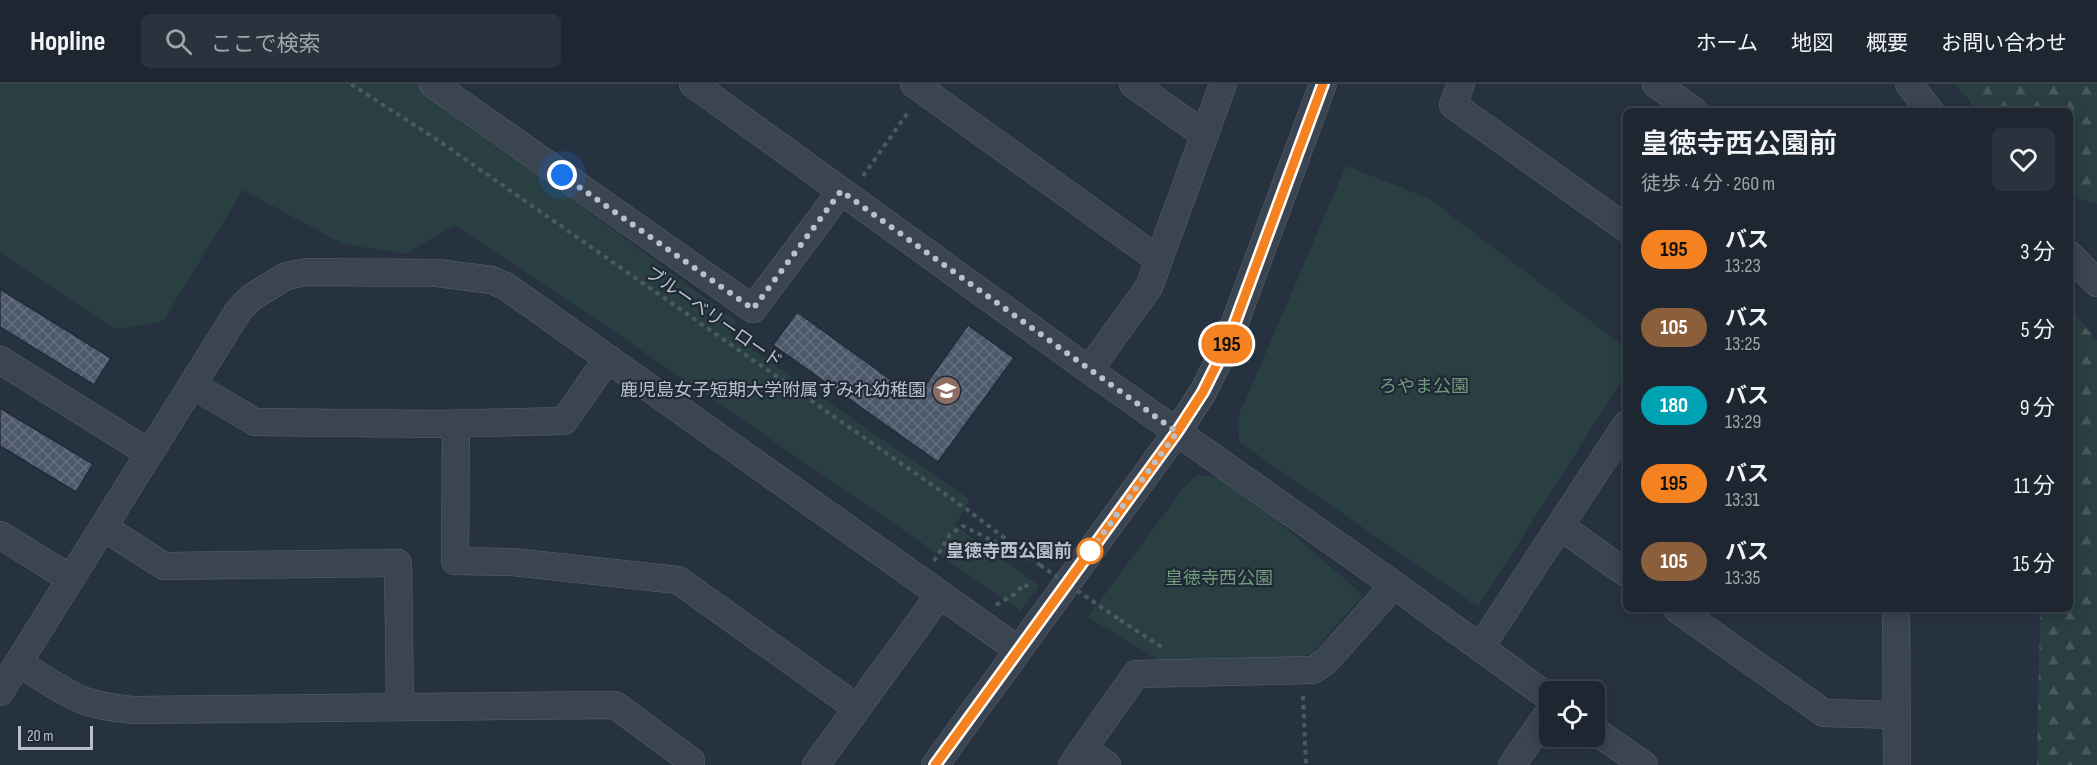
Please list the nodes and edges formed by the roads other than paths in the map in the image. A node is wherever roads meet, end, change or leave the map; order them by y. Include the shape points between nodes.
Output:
1 (433, 84) edge
2 (693, 84) edge
3 (1133, 84) edge
4 (1223, 84) edge
5 (1323, 84) edge
6 (1461, 84) edge
7 (1656, 84) edge
8 (1909, 84) edge
9 (919, 88) edge
10 (1690, 108) edge
11 (1928, 108) edge
12 (1205, 135) junction
13 (845, 194) junction
14 (1623, 226) edge
15 (2073, 258) edge
16 (1159, 260) junction
17 (2097, 283) edge
18 (608, 358) junction
19 (0, 360) edge
20 (1089, 370) junction
21 (192, 385) junction
22 (456, 424) junction
23 (1623, 430) edge
24 (1177, 432) junction
25 (149, 453) junction
26 (1560, 526) junction
27 (103, 527) junction
28 (0, 535) edge
29 (1623, 571) edge
30 (71, 579) junction
31 (1394, 585) junction
32 (940, 594) junction
33 (1681, 612) edge
34 (1896, 612) edge
35 (1480, 648) junction
36 (1017, 650) junction
37 (18, 663) junction
38 (1539, 690) edge
39 (0, 692) edge
40 (400, 707) junction
41 (857, 708) junction
42 (1896, 715) junction
43 (1539, 727) edge
44 (1605, 738) edge
45 (1078, 757) edge
46 (691, 765) edge
47 (816, 765) edge
48 (935, 765) edge
49 (1107, 765) edge
50 (1512, 765) edge
51 (1644, 765) edge
52 (1897, 765) edge

1 - 13 street via 753,309
2 - 13 street
3 - 12 street
4 - 12 street
5 - 24 street via 1227,344
6 - 14 street via 1453,105
7 - 10 street
8 - 11 street
9 - 16 street
12 - 16 street
13 - 20 street
15 - 17 street
16 - 20 street via 1149,287
18 - 21 street via 507,286 492,280 437,273 307,272 286,276 252,297 239,310
18 - 22 street via 564,421
18 - 32 street
19 - 25 street
20 - 24 street
21 - 22 street via 255,422
21 - 25 street
22 - 41 street via 455,561 513,562 678,580
23 - 26 street
24 - 31 street
24 - 36 street
25 - 27 street
26 - 29 street
26 - 35 street
27 - 30 street
27 - 40 street via 164,566 399,563
28 - 30 street
30 - 37 street
31 - 35 street
31 - 45 street via 1326,662 1313,670 1136,674
32 - 36 street
32 - 41 street
33 - 42 street via 1824,713
34 - 42 street
35 - 38 street
36 - 48 street
37 - 39 street
37 - 40 street via 86,701 133,710
40 - 46 street via 615,705 691,760
41 - 47 street
42 - 52 street
43 - 50 street
44 - 51 street
45 - 49 street

